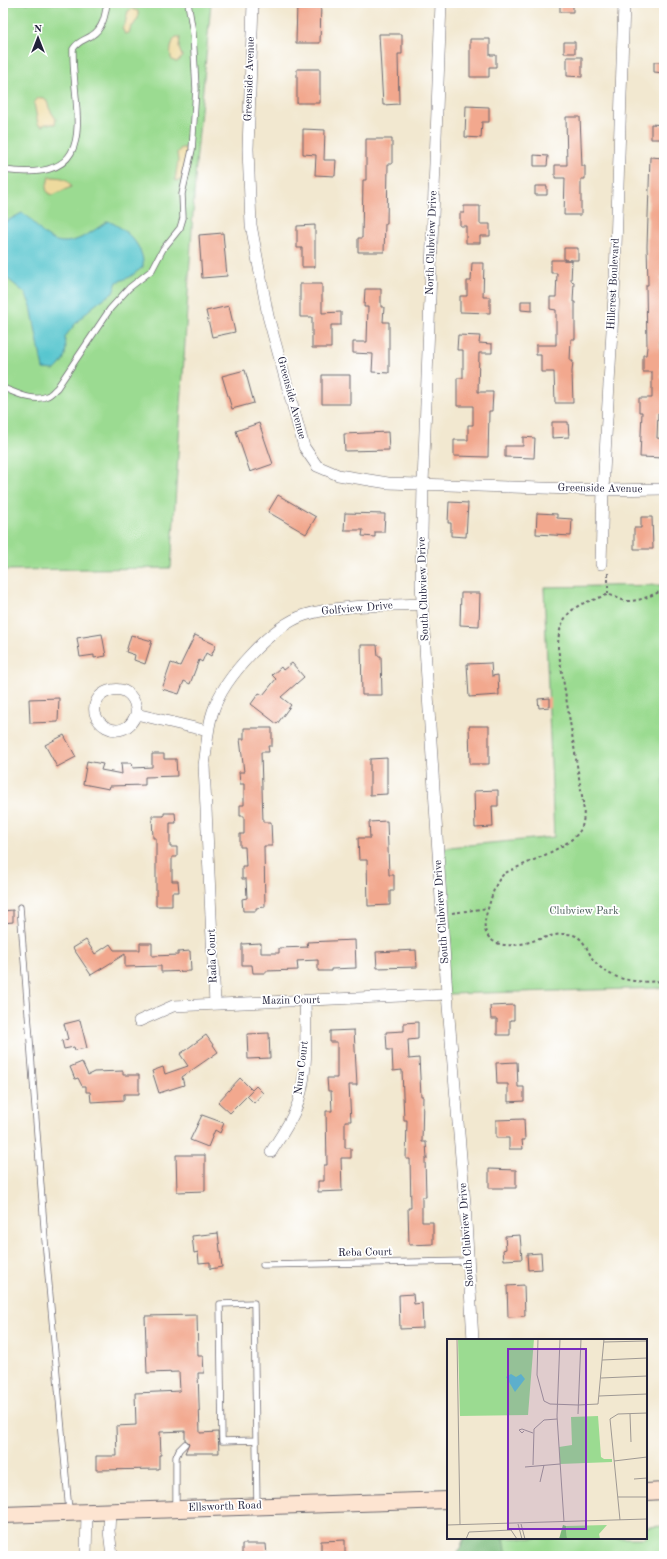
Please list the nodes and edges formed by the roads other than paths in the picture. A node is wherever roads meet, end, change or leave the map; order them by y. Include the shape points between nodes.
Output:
1 (107, 3) edge
2 (188, 3) edge
3 (253, 3) edge
4 (441, 3) edge
5 (624, 3) edge
6 (3, 170) edge
7 (3, 388) edge
8 (423, 484) junction
9 (664, 489) edge
10 (603, 490) junction
11 (601, 564) road end
12 (422, 604) junction
13 (136, 714) dead end
14 (208, 731) junction
15 (20, 908) dead end
16 (211, 909) joint
17 (447, 994) junction
18 (305, 1001) junction
19 (215, 1004) junction
20 (139, 1022) dead end
21 (271, 1152) dead end
22 (468, 1261) junction
23 (263, 1265) dead end
24 (473, 1339) edge
25 (256, 1440) junction
26 (185, 1444) dead end
27 (664, 1491) edge
28 (647, 1492) edge
29 (447, 1500) edge
30 (258, 1506) junction
31 (176, 1509) junction
32 (110, 1511) junction
33 (87, 1512) junction
34 (69, 1513) junction
35 (3, 1515) edge
36 (86, 1556) edge
37 (112, 1556) edge

1 - 6 lane via 102,26 73,49 78,127 77,140 70,156 63,163 40,172
2 - 7 lane via 193,33 196,89 192,150 182,194 180,228 163,249 152,270 129,288 110,309 57,388 47,396 38,398
3 - 8 street, Greenside Avenue via 248,149 251,225 268,316 304,447 317,466 338,475 361,480
4 - 8 street, North Clubview Drive
5 - 10 street, Hillcrest Boulevard via 615,278
8 - 10 street, Greenside Avenue
8 - 12 street, South Clubview Drive
9 - 10 street, Greenside Avenue
10 - 11 street, Hillcrest Boulevard
12 - 14 street, Golfview Drive via 338,609 304,615 276,631 244,661 219,697
12 - 17 street, South Clubview Drive
13 - 14 street
14 - 16 street, Golfview Drive via 204,765
15 - 34 lane
16 - 19 street, Rada Court
17 - 18 street, Mazin Court
17 - 22 street, South Clubview Drive
18 - 19 street, Mazin Court
18 - 21 street, Nura Court via 306,1047 302,1088 295,1112
19 - 20 street, Mazin Court via 172,1006
22 - 23 lane, Reba Court
22 - 24 street, South Clubview Drive
25 - 25 lane via 254,1303 220,1304 222,1441
25 - 30 lane
26 - 31 lane via 176,1457
27 - 28 main road
29 - 30 main road, Ellsworth Road
30 - 31 main road, Ellsworth Road
31 - 32 main road, Ellsworth Road
32 - 33 main road, Ellsworth Road
32 - 37 street
33 - 34 main road, Ellsworth Road
33 - 36 street
34 - 35 main road, Ellsworth Road

